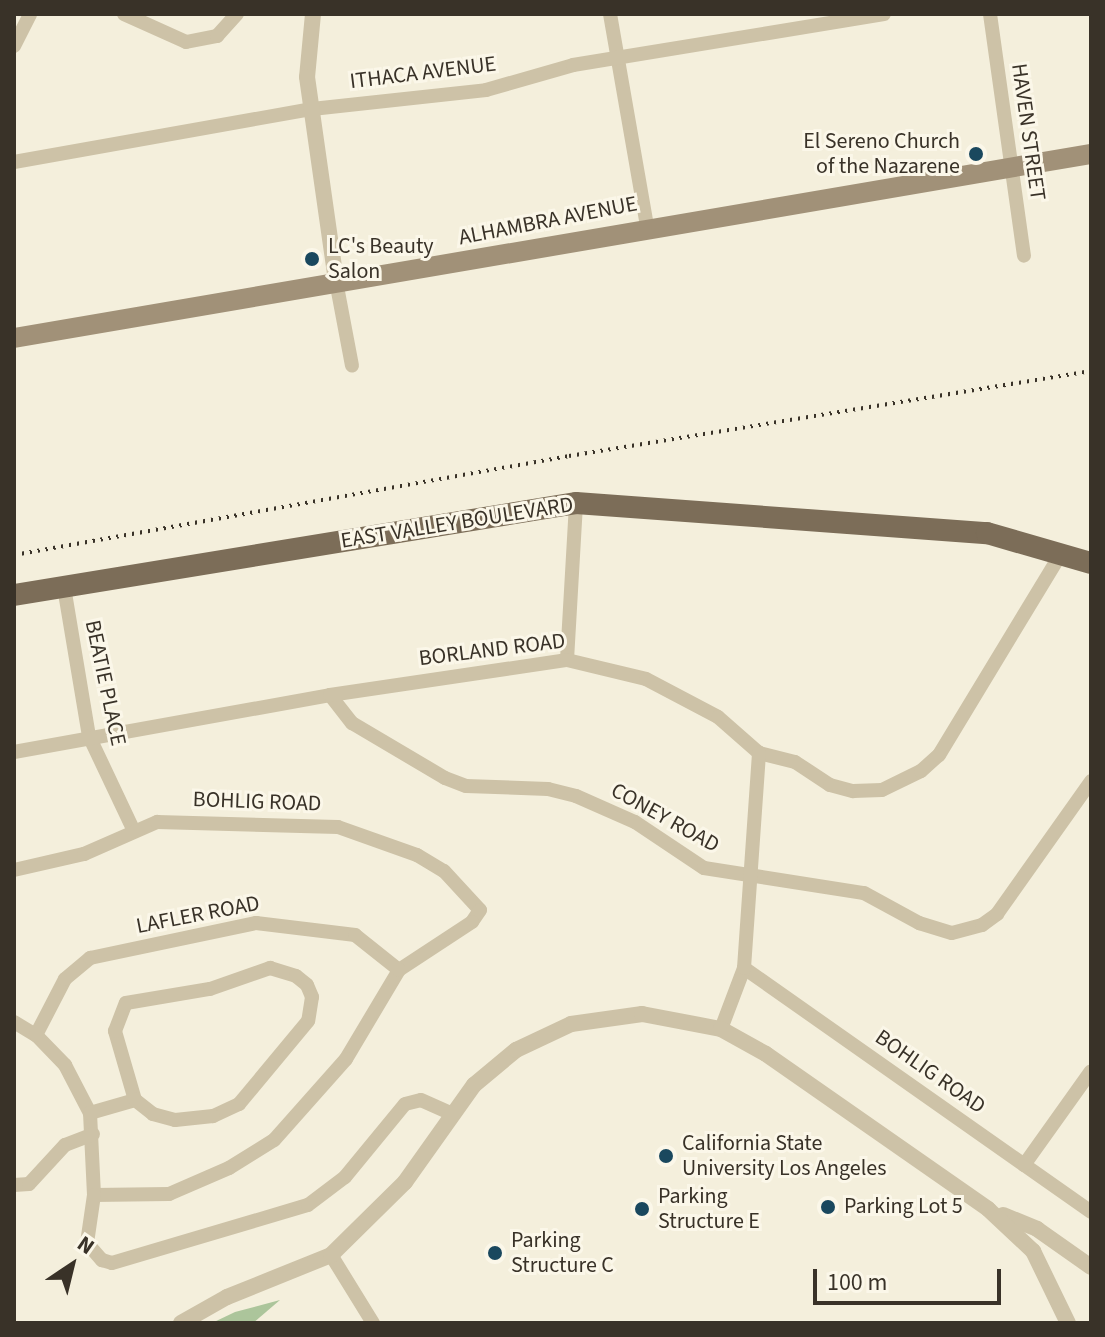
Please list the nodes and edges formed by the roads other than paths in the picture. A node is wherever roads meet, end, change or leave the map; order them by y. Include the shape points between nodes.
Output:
1 (30, 14) edge
2 (124, 14) edge
3 (237, 14) edge
4 (313, 14) edge
5 (610, 14) edge
6 (884, 14) edge
7 (990, 14) edge
8 (14, 46) edge
9 (617, 58) junction
10 (312, 109) junction
11 (1091, 154) edge
12 (14, 162) edge
13 (1011, 165) junction
14 (647, 227) junction
15 (1024, 256) dead end
16 (336, 281) junction
17 (14, 338) edge
18 (352, 366) dead end
19 (576, 503) junction
20 (1062, 552) junction
21 (1091, 563) edge
22 (64, 587) junction
23 (14, 595) edge
24 (567, 660) junction
25 (330, 695) junction
26 (89, 736) junction
27 (14, 752) edge
28 (759, 753) junction
29 (1091, 781) edge
30 (133, 829) junction
31 (14, 870) edge
32 (749, 877) junction
33 (744, 968) junction
34 (399, 970) junction
35 (14, 1022) edge
36 (721, 1029) junction
37 (36, 1035) junction
38 (1091, 1071) edge
39 (135, 1100) junction
40 (90, 1113) junction
41 (453, 1114) junction
42 (93, 1134) junction
43 (1024, 1165) junction
44 (14, 1185) edge
45 (94, 1195) junction
46 (988, 1209) junction
47 (1091, 1212) edge
48 (331, 1255) junction
49 (1091, 1267) edge
50 (181, 1323) edge
51 (373, 1323) edge
52 (1068, 1323) edge

1 - 8 street
2 - 3 street via 186,42 217,36
4 - 10 street via 307,55
5 - 9 street
6 - 9 street, ITHACA AVENUE
7 - 13 street, HAVEN STREET
9 - 10 street, ITHACA AVENUE via 486,90
9 - 14 street
10 - 12 street, ITHACA AVENUE
10 - 16 street
11 - 13 main road, ALHAMBRA AVENUE
13 - 14 main road, ALHAMBRA AVENUE
13 - 15 street, HAVEN STREET
14 - 16 main road, ALHAMBRA AVENUE
16 - 17 main road, ALHAMBRA AVENUE
16 - 18 street
19 - 20 main road, EAST VALLEY BOULEVARD via 987,533
19 - 22 main road, EAST VALLEY BOULEVARD
19 - 24 street
20 - 21 main road, EAST VALLEY BOULEVARD
20 - 28 street, BORLAND ROAD via 939,755 921,771 882,790 853,791 830,785 795,762
22 - 23 main road, EAST VALLEY BOULEVARD
22 - 26 street, BEATIE PLACE
24 - 25 street, BORLAND ROAD
24 - 28 street, BORLAND ROAD via 646,679 718,717
25 - 26 street, BORLAND ROAD
25 - 32 street, CONEY ROAD via 352,723 445,778 466,786 548,789 576,796 635,822 695,864
26 - 27 street, BORLAND ROAD
26 - 30 street, BEATIE PLACE
28 - 32 street
29 - 32 street, CONEY ROAD via 997,914 982,925 952,933 919,923 864,893
30 - 31 street, BOHLIG ROAD via 84,854
30 - 34 street, BOHLIG ROAD via 180,820 356,831 444,871 480,910 472,922
32 - 33 street
33 - 36 street
33 - 43 street, BOHLIG ROAD
34 - 37 street, LAFLER ROAD via 355,935 256,923 90,958 65,979
34 - 45 street via 346,1059 274,1140 229,1168 169,1194
35 - 37 street
36 - 41 street via 642,1014 571,1024 497,1064
36 - 46 street via 766,1054
37 - 40 street via 65,1065
38 - 43 street
39 - 39 street via 115,1031 126,1003 210,989 270,968 307,985 312,997 308,1021 239,1104 213,1116 175,1120 153,1114
39 - 40 street
40 - 42 street
41 - 45 street via 421,1100 405,1104 345,1177 308,1205 127,1262 102,1260 87,1243
41 - 48 street via 378,1214
42 - 44 street via 65,1145 29,1184
42 - 45 street
43 - 47 street, BOHLIG ROAD
46 - 49 street via 1037,1229
46 - 52 street via 1033,1251
48 - 50 street via 227,1297
48 - 51 street

